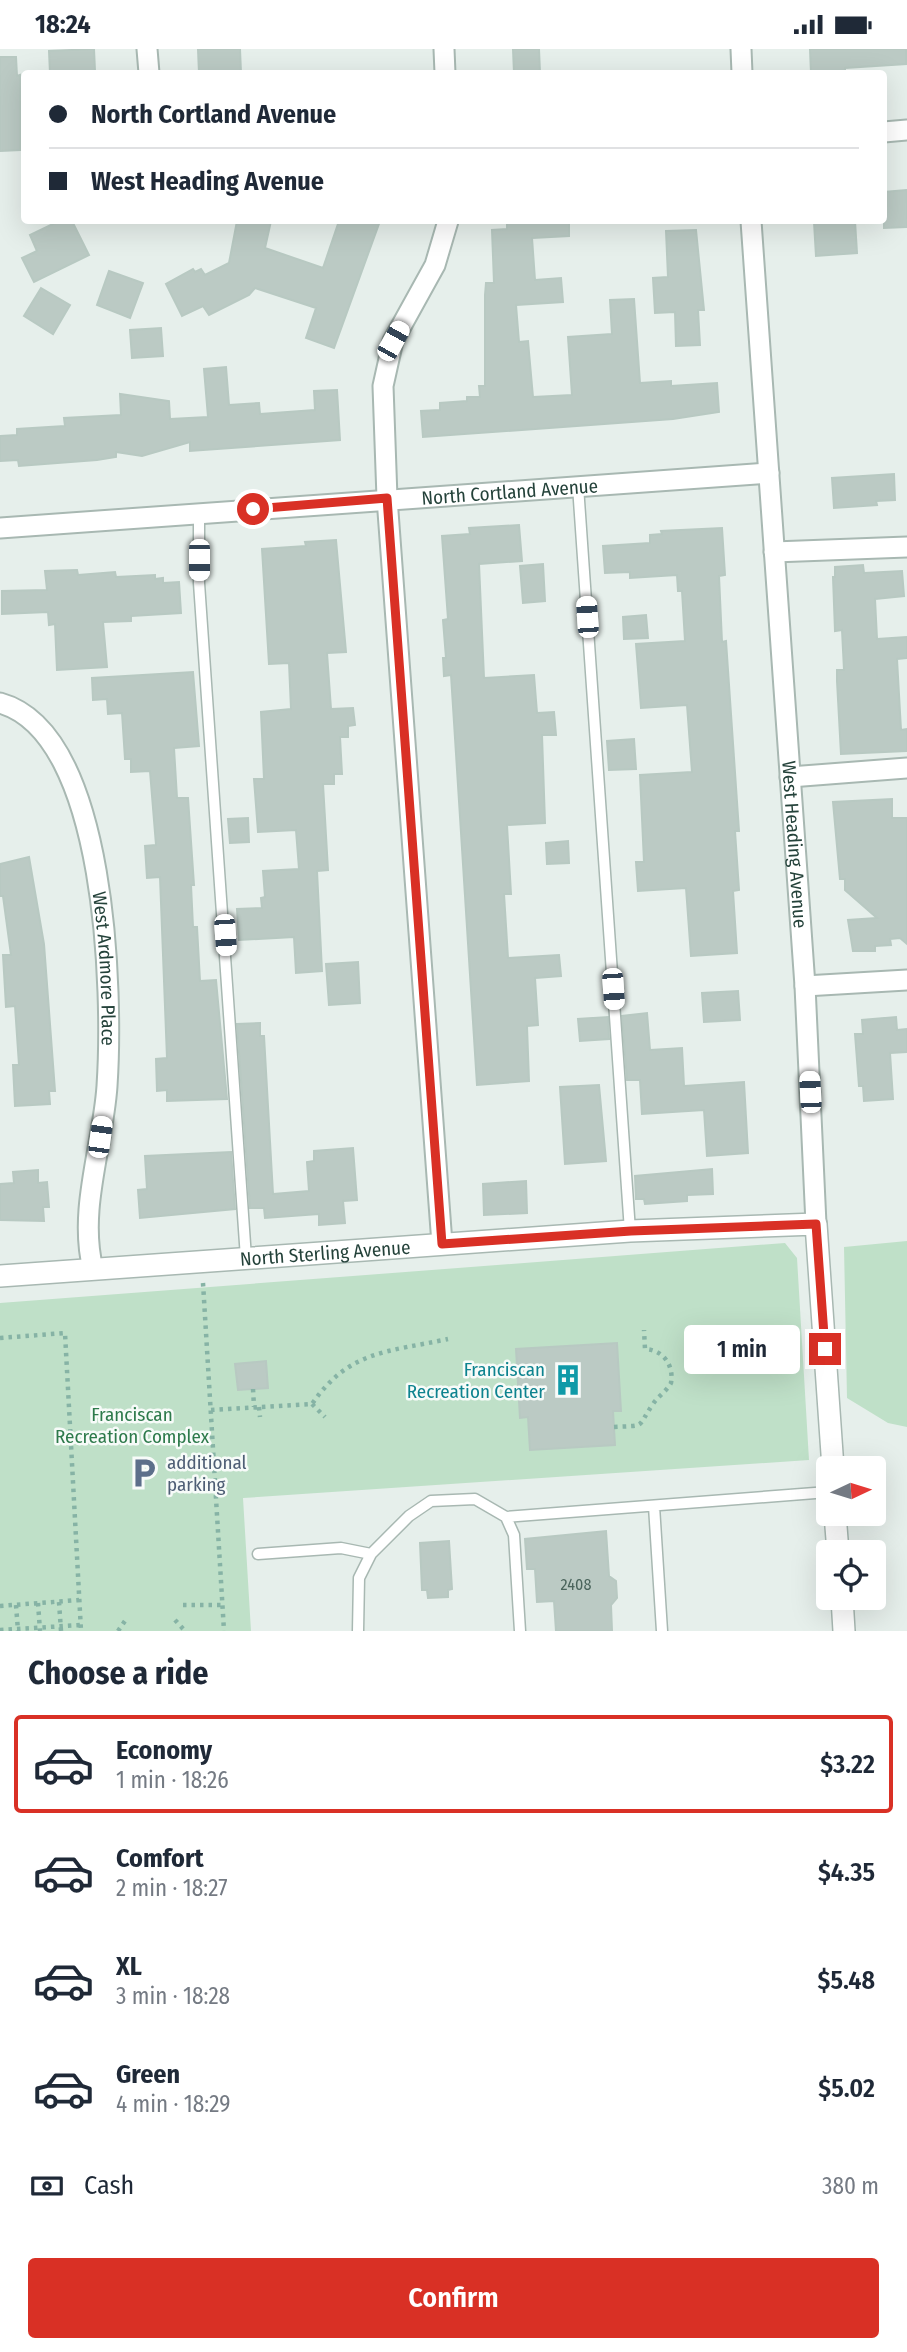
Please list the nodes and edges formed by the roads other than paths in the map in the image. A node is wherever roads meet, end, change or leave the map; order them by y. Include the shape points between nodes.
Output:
1 (147, 49) edge
2 (444, 49) edge
3 (741, 49) edge
4 (149, 70) edge
5 (445, 70) edge
6 (742, 70) edge
7 (907, 130) edge
8 (887, 132) edge
9 (447, 224) edge
10 (751, 224) edge
11 (769, 473) junction
12 (578, 486) junction
13 (387, 498) junction
14 (199, 513) junction
15 (0, 528) edge
16 (907, 547) edge
17 (774, 552) junction
18 (0, 703) edge
19 (907, 768) edge
20 (790, 777) junction
21 (907, 980) edge
22 (805, 986) junction
23 (816, 1224) junction
24 (631, 1231) junction
25 (442, 1244) junction
26 (246, 1258) junction
27 (93, 1269) junction
28 (0, 1276) edge
29 (832, 1456) edge
30 (816, 1493) edge
31 (654, 1506) junction
32 (506, 1517) junction
33 (258, 1553) dead end
34 (371, 1554) junction
35 (843, 1610) edge
36 (358, 1631) edge
37 (520, 1631) edge
38 (662, 1631) edge
39 (844, 1631) edge

1 - 4 street
2 - 5 street
3 - 6 street
7 - 8 street
9 - 13 street via 435,265 393,341 383,386
10 - 11 street, West Heading Avenue
11 - 12 street, North Cortland Avenue
11 - 17 street, West Heading Avenue
12 - 13 street, North Cortland Avenue
12 - 24 lane
13 - 14 street, North Cortland Avenue
13 - 25 street
14 - 15 street, North Cortland Avenue
14 - 26 lane via 199,583
16 - 17 street
17 - 20 street, West Heading Avenue
18 - 27 street, West Ardmore Place via 14,707 44,732 66,764 88,830 107,948 107,1085 86,1241
19 - 20 street
20 - 22 street, West Heading Avenue
21 - 22 street
22 - 23 street, West Heading Avenue
23 - 24 street, North Sterling Avenue
23 - 29 street, West Heading Avenue
24 - 25 street, North Sterling Avenue
25 - 26 street, North Sterling Avenue
26 - 27 street, North Sterling Avenue
27 - 28 street, North Sterling Avenue
30 - 31 lane
31 - 32 lane
31 - 38 lane
32 - 34 lane via 475,1499 431,1501 409,1515
32 - 37 lane via 514,1535
33 - 34 lane via 341,1548
34 - 36 lane via 359,1578
35 - 39 street

